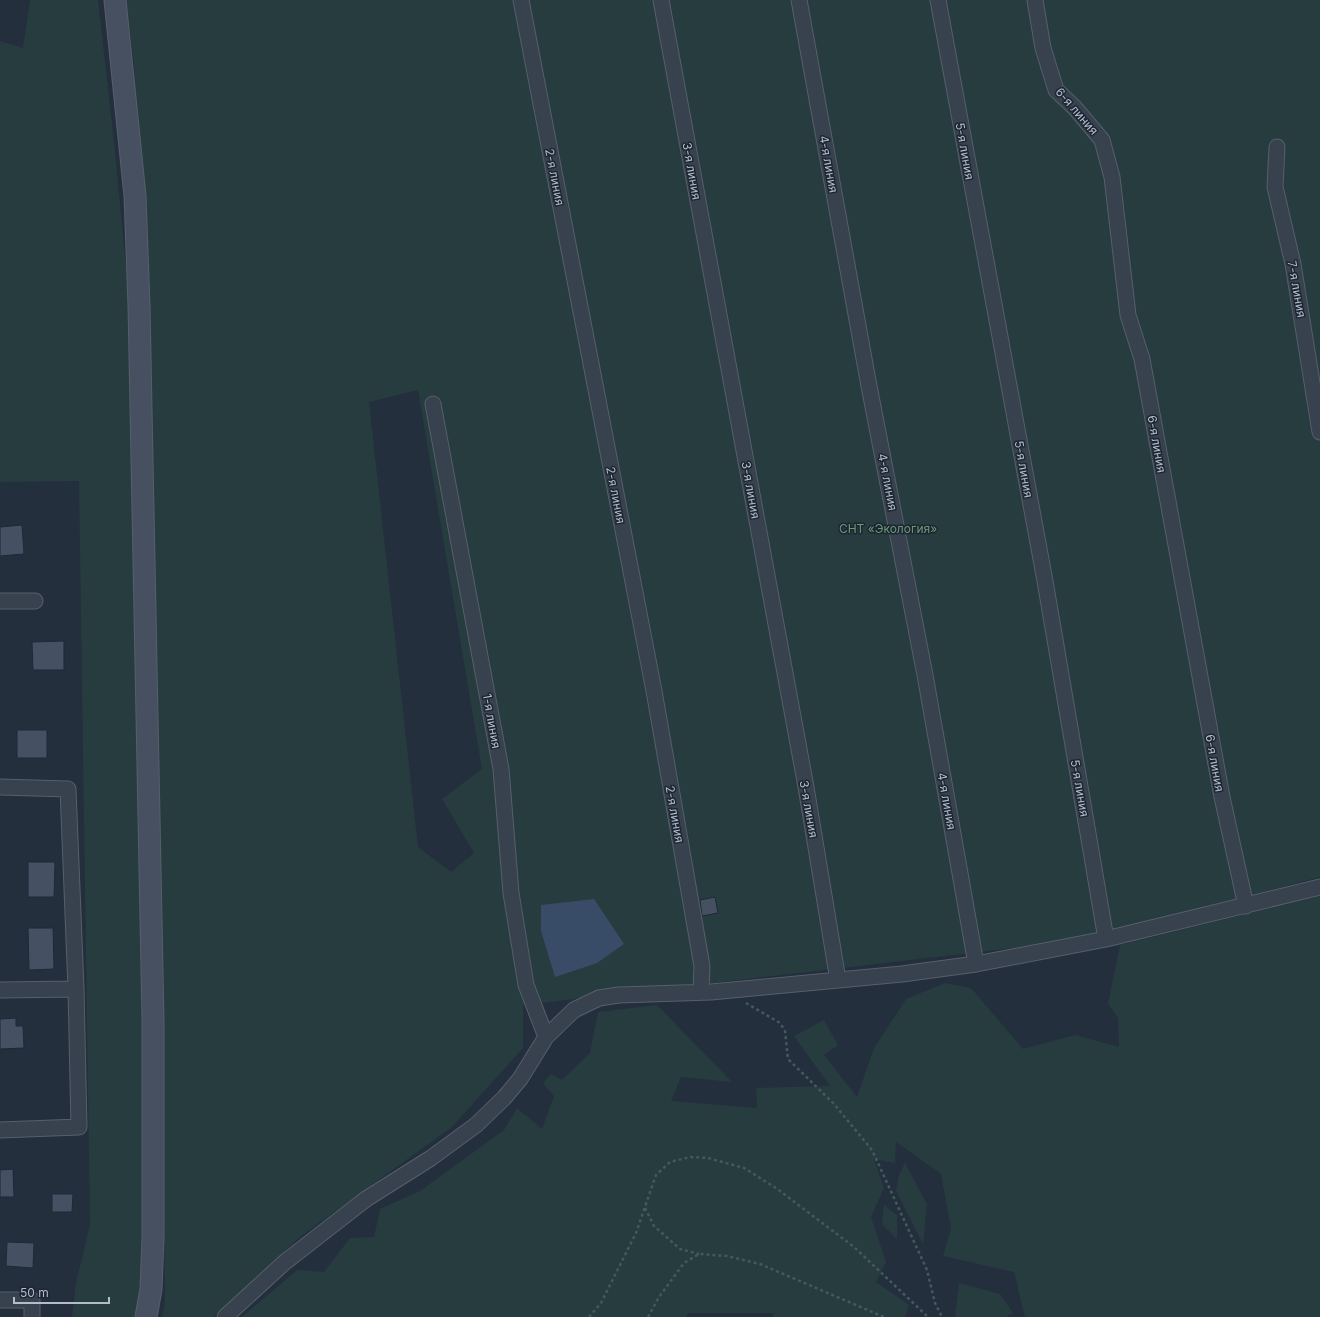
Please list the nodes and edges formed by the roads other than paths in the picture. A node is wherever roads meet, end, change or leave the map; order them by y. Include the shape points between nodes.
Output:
1 (115, 0) edge
2 (520, 0) edge
3 (662, 0) edge
4 (799, 0) edge
5 (938, 0) edge
6 (1035, 0) edge
7 (1277, 147) dead end
8 (433, 404) dead end
9 (1320, 432) edge
10 (0, 601) edge
11 (35, 601) dead end
12 (0, 787) edge
13 (1320, 887) edge
14 (1246, 906) junction
15 (1106, 939) junction
16 (976, 964) junction
17 (838, 980) junction
18 (76, 989) junction
19 (0, 990) edge
20 (701, 992) junction
21 (546, 1036) junction
22 (0, 1130) edge
23 (0, 1300) edge
24 (32, 1317) edge
25 (146, 1317) edge
26 (225, 1317) edge

1 - 25 main road via 135,196 139,313 153,1022 154,1238 151,1289
2 - 20 street, 2-я линия via 653,683 702,966
3 - 17 street, 3-я линия
4 - 16 street, 4-я линия via 869,386 925,675
5 - 15 street, 5-я линия via 1043,573
6 - 14 street, 6-я линия via 1043,48 1056,90 1102,140 1112,177 1128,315 1142,359 1222,797
7 - 9 street, 7-я линия via 1275,187 1293,264
8 - 21 street, 1-я линия via 501,769 511,893 526,985
10 - 11 street
12 - 18 street via 68,788
13 - 14 street
14 - 15 street
15 - 16 street
16 - 17 street
17 - 20 street
18 - 19 street
18 - 22 street via 79,1127
20 - 21 street via 599,998 574,1010
21 - 26 street via 520,1079 476,1124 431,1158 366,1199 285,1262
23 - 24 street via 32,1300

